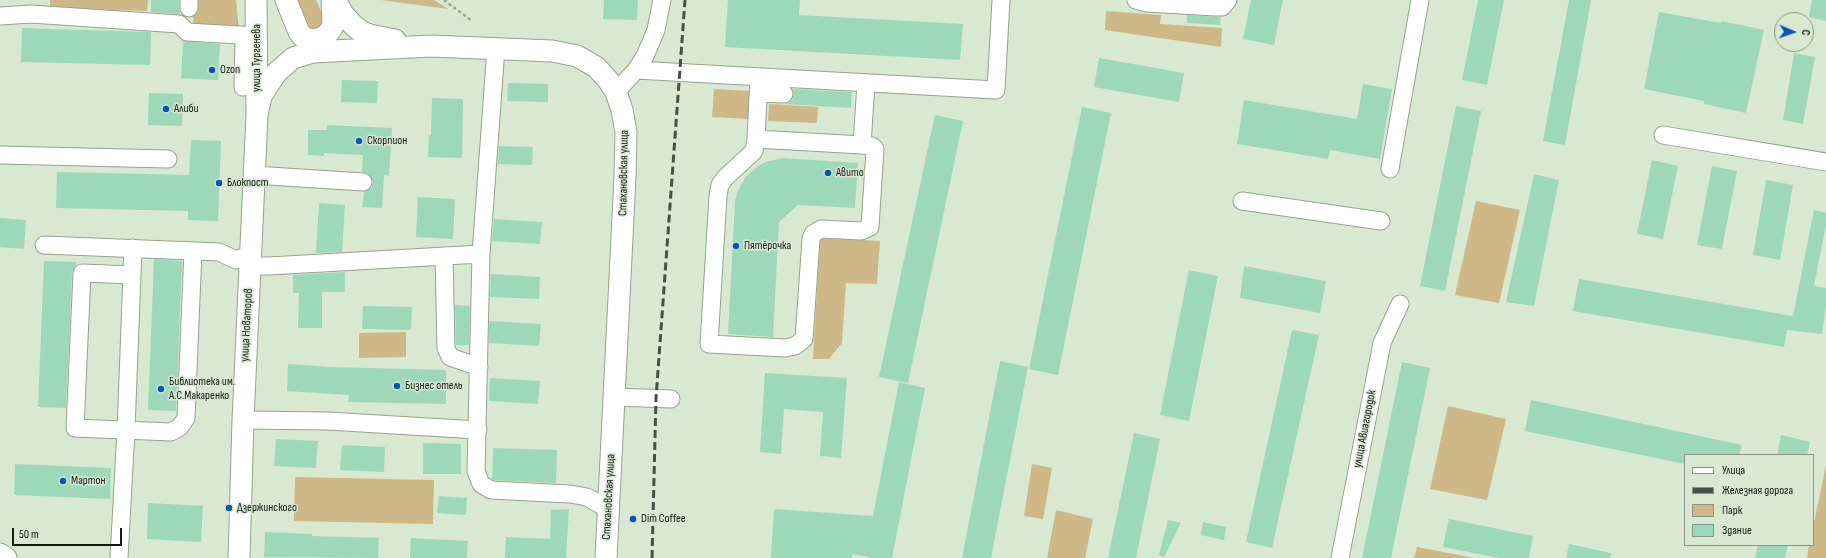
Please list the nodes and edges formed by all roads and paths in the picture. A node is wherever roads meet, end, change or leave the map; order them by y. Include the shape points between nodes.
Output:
1 (256, 0) edge
2 (286, 0) edge
3 (332, 0) edge
4 (335, 0) edge
5 (444, 0) edge
6 (662, 0) edge
7 (1002, 0) edge
8 (1136, 0) edge
9 (1228, 0) edge
10 (1420, 0) edge
11 (31, 7) edge
12 (0, 16) edge
13 (472, 21) dead end
14 (250, 36) junction
15 (431, 46) junction
16 (496, 48) junction
17 (636, 70) junction
18 (866, 83) junction
19 (759, 85) junction
20 (243, 88) dead end
21 (616, 92) junction
22 (784, 94) dead end
23 (257, 115) junction
24 (1663, 135) dead end
25 (756, 139) junction
26 (862, 145) junction
27 (0, 155) edge
28 (168, 159) dead end
29 (1826, 162) edge
30 (1390, 169) dead end
31 (254, 175) junction
32 (362, 182) dead end
33 (1242, 201) dead end
34 (1381, 221) dead end
35 (44, 245) dead end
36 (133, 248) junction
37 (193, 251) junction
38 (481, 254) junction
39 (444, 256) junction
40 (250, 260) junction
41 (132, 275) junction
42 (1400, 304) dead end
43 (479, 366) junction
44 (614, 397) junction
45 (671, 400) dead end
46 (243, 420) junction
47 (126, 430) junction
48 (478, 430) junction
49 (608, 509) junction
50 (0, 554) edge
51 (6, 558) edge
52 (119, 558) edge
53 (239, 558) edge
54 (606, 558) edge
55 (1340, 558) edge

1 - 14 main road, улица Тургенева
2 - 3 main road via 299,32 304,38 314,40 325,37 332,28
4 - 15 main road via 346,18 362,32
5 - 13 path
6 - 17 street via 651,42
7 - 18 street via 996,90
8 - 9 street via 1147,3 1216,7 1222,7
10 - 30 street
11 - 12 street
11 - 14 street via 179,24 188,32
14 - 20 street
14 - 23 main road, улица Тургенева
15 - 16 main road, Стахановская улица
15 - 23 main road, Стахановская улица via 313,52 293,58 276,73 261,96
16 - 21 main road, Стахановская улица via 552,51 577,56 596,67
16 - 38 street
17 - 19 street
17 - 21 street
18 - 19 street
18 - 26 street
19 - 22 street
19 - 25 street
21 - 44 main road, Стахановская улица via 626,132 626,147
23 - 31 main road, улица Новаторов
24 - 29 street
25 - 26 street
25 - 26 street via 754,151 720,185 709,344 784,348 795,346 804,340 813,234 821,229 861,231 870,227 875,149
27 - 28 street
31 - 32 street
31 - 40 main road, улица Новаторов
33 - 34 street
35 - 36 street
36 - 37 street
36 - 41 street
37 - 40 street via 218,252 236,260
37 - 47 street via 186,418 180,427 170,432
38 - 39 street
38 - 43 street
39 - 40 street via 269,266
39 - 43 street via 446,348 450,357
40 - 46 main road, улица Новаторов
41 - 47 street
41 - 47 street via 82,272 75,428
42 - 55 street, улица Авиагородок via 1382,343
43 - 48 street
44 - 45 street
44 - 49 main road, Стахановская улица
46 - 48 street via 328,421
46 - 53 main road, улица Новаторов
47 - 52 street
48 - 49 street via 476,471 481,484 491,490 587,496
49 - 54 main road, Стахановская улица
50 - 51 main road

